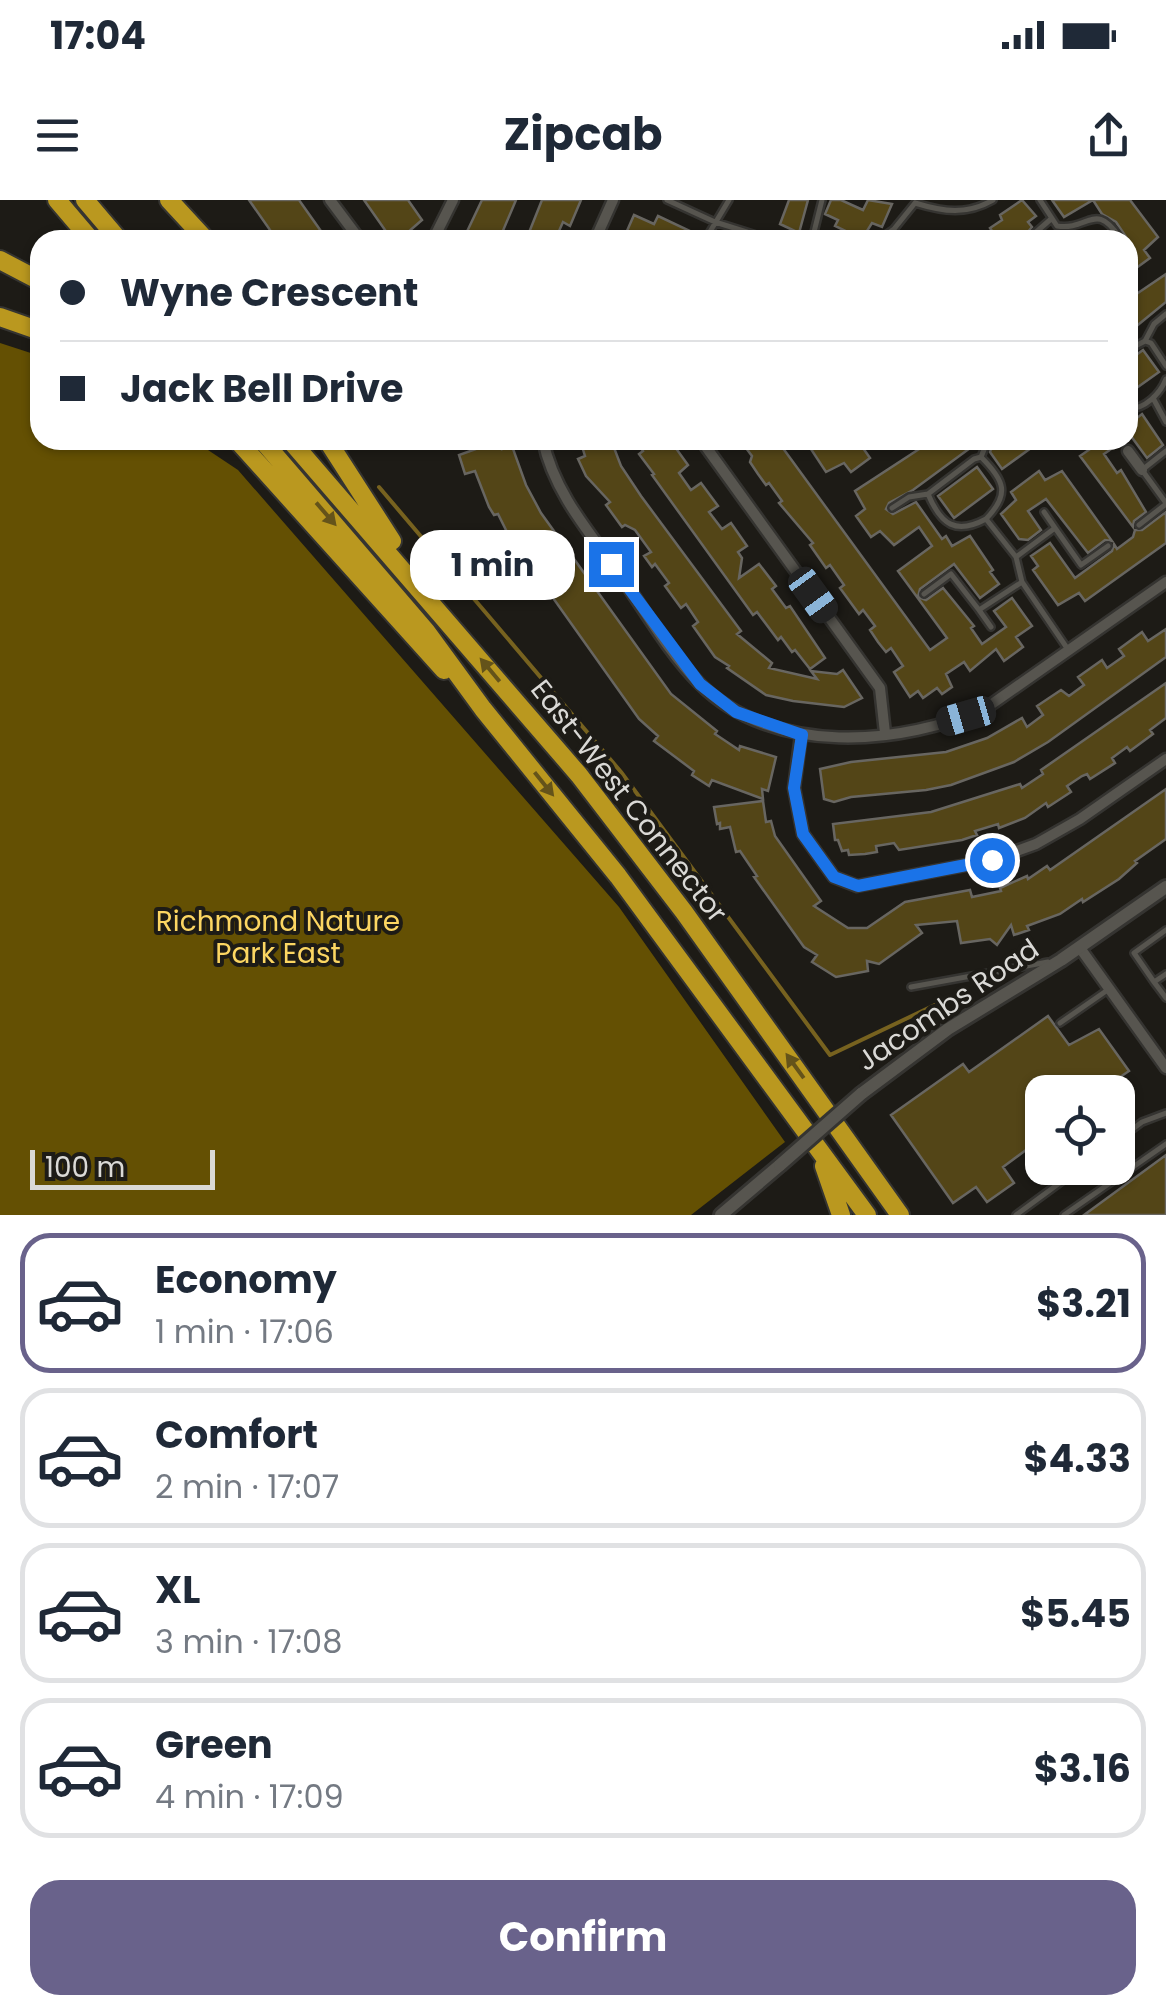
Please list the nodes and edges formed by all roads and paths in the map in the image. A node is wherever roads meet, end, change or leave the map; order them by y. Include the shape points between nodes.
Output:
1 (57, 200) edge
2 (85, 200) edge
3 (169, 200) edge
4 (330, 200) edge
5 (453, 200) edge
6 (613, 200) edge
7 (667, 200) edge
8 (729, 200) edge
9 (822, 200) edge
10 (994, 200) edge
11 (1040, 200) edge
12 (915, 201) edge
13 (1051, 219) junction
14 (715, 222) junction
15 (82, 230) edge
16 (110, 230) edge
17 (197, 230) edge
18 (352, 230) edge
19 (438, 230) edge
20 (599, 230) edge
21 (711, 230) edge
22 (740, 230) edge
23 (814, 230) edge
24 (891, 230) edge
25 (1038, 230) edge
26 (1114, 230) edge
27 (0, 260) edge
28 (30, 276) edge
29 (1166, 314) edge
30 (0, 317) edge
31 (30, 328) edge
32 (1145, 341) junction
33 (1138, 345) edge
34 (1166, 366) edge
35 (1166, 379) edge
36 (1152, 398) junction
37 (1138, 407) edge
38 (1166, 422) edge
39 (237, 450) edge
40 (246, 450) edge
41 (271, 450) edge
42 (299, 450) edge
43 (333, 450) edge
44 (545, 450) edge
45 (709, 450) edge
46 (984, 450) edge
47 (1128, 451) dead end
48 (1166, 451) edge
49 (981, 457) junction
50 (1142, 470) junction
51 (274, 481) junction
52 (928, 494) junction
53 (1166, 504) edge
54 (892, 508) dead end
55 (1044, 512) dead end
56 (986, 519) junction
57 (1139, 526) dead end
58 (1055, 528) junction
59 (1108, 546) dead end
60 (1016, 557) junction
61 (1022, 582) junction
62 (1166, 582) edge
63 (924, 594) dead end
64 (979, 610) junction
65 (440, 612) junction
66 (991, 627) dead end
67 (1069, 650) junction
68 (482, 709) junction
69 (885, 733) junction
70 (802, 735) junction
71 (1166, 759) edge
72 (1166, 887) edge
73 (1166, 930) edge
74 (1080, 948) junction
75 (1061, 960) junction
76 (1166, 974) edge
77 (1154, 982) junction
78 (911, 987) dead end
79 (1109, 988) junction
80 (1166, 998) edge
81 (1060, 1022) dead end
82 (1165, 1064) edge
83 (1166, 1113) edge
84 (1135, 1127) edge
85 (1166, 1144) edge
86 (819, 1152) junction
87 (872, 1173) junction
88 (1057, 1185) edge
89 (721, 1215) edge
90 (841, 1215) edge
91 (868, 1215) edge
92 (900, 1215) edge
93 (912, 1215) edge
94 (1016, 1215) edge
95 (1064, 1215) edge

1 - 15 highway
2 - 16 highway
3 - 17 highway
4 - 18 street
5 - 19 street
6 - 20 street
7 - 14 lane
8 - 14 lane
9 - 23 lane
10 - 12 lane via 977,210 943,212
11 - 13 lane
12 - 24 lane
13 - 25 lane
13 - 26 lane via 1067,228 1094,216
14 - 21 lane
14 - 22 lane
27 - 28 highway
29 - 32 lane
30 - 31 highway
32 - 33 lane
32 - 34 lane
35 - 36 lane
36 - 37 lane
36 - 38 lane
39 - 51 highway
40 - 51 highway
41 -> 68 highway, East-West Connector via 426,631
42 - 65 highway, East-West Connector
43 - 65 highway
44 - 70 street via 568,503 700,684 736,712
45 - 69 street via 880,688
46 - 49 lane
47 - 50 street
48 - 50 lane
49 - 52 lane
49 - 56 lane via 1003,492
50 - 53 lane
51 - 68 highway
52 - 54 lane
52 - 56 lane via 951,525 967,528
53 - 57 lane
55 - 58 lane
56 - 60 lane
58 - 59 lane via 1081,564
58 - 60 lane
60 - 61 lane
61 - 64 lane
61 - 67 lane
62 - 67 street
63 - 64 lane via 952,574
64 - 66 lane
87 -> 65 highway, East-West Connector via 638,851
67 - 69 street via 966,716
68 -> 86 highway, East-West Connector via 618,876
69 - 70 street
70 - 71 street via 794,788 803,834 834,877 858,886 992,860 1036,844
72 - 74 street, Jacombs Road
73 - 77 lane via 1134,953
74 - 75 street, Jacombs Road
74 - 79 street
75 - 78 lane
75 - 89 street, Jacombs Road, bridge via 948,1029 861,1094
76 - 77 lane
77 - 80 lane
79 - 81 lane
79 - 82 street
83 - 84 lane
85 - 95 lane
86 - 90 highway
86 - 91 highway, East-West Connector
87 - 92 highway, East-West Connector
87 - 93 highway
88 - 94 lane

